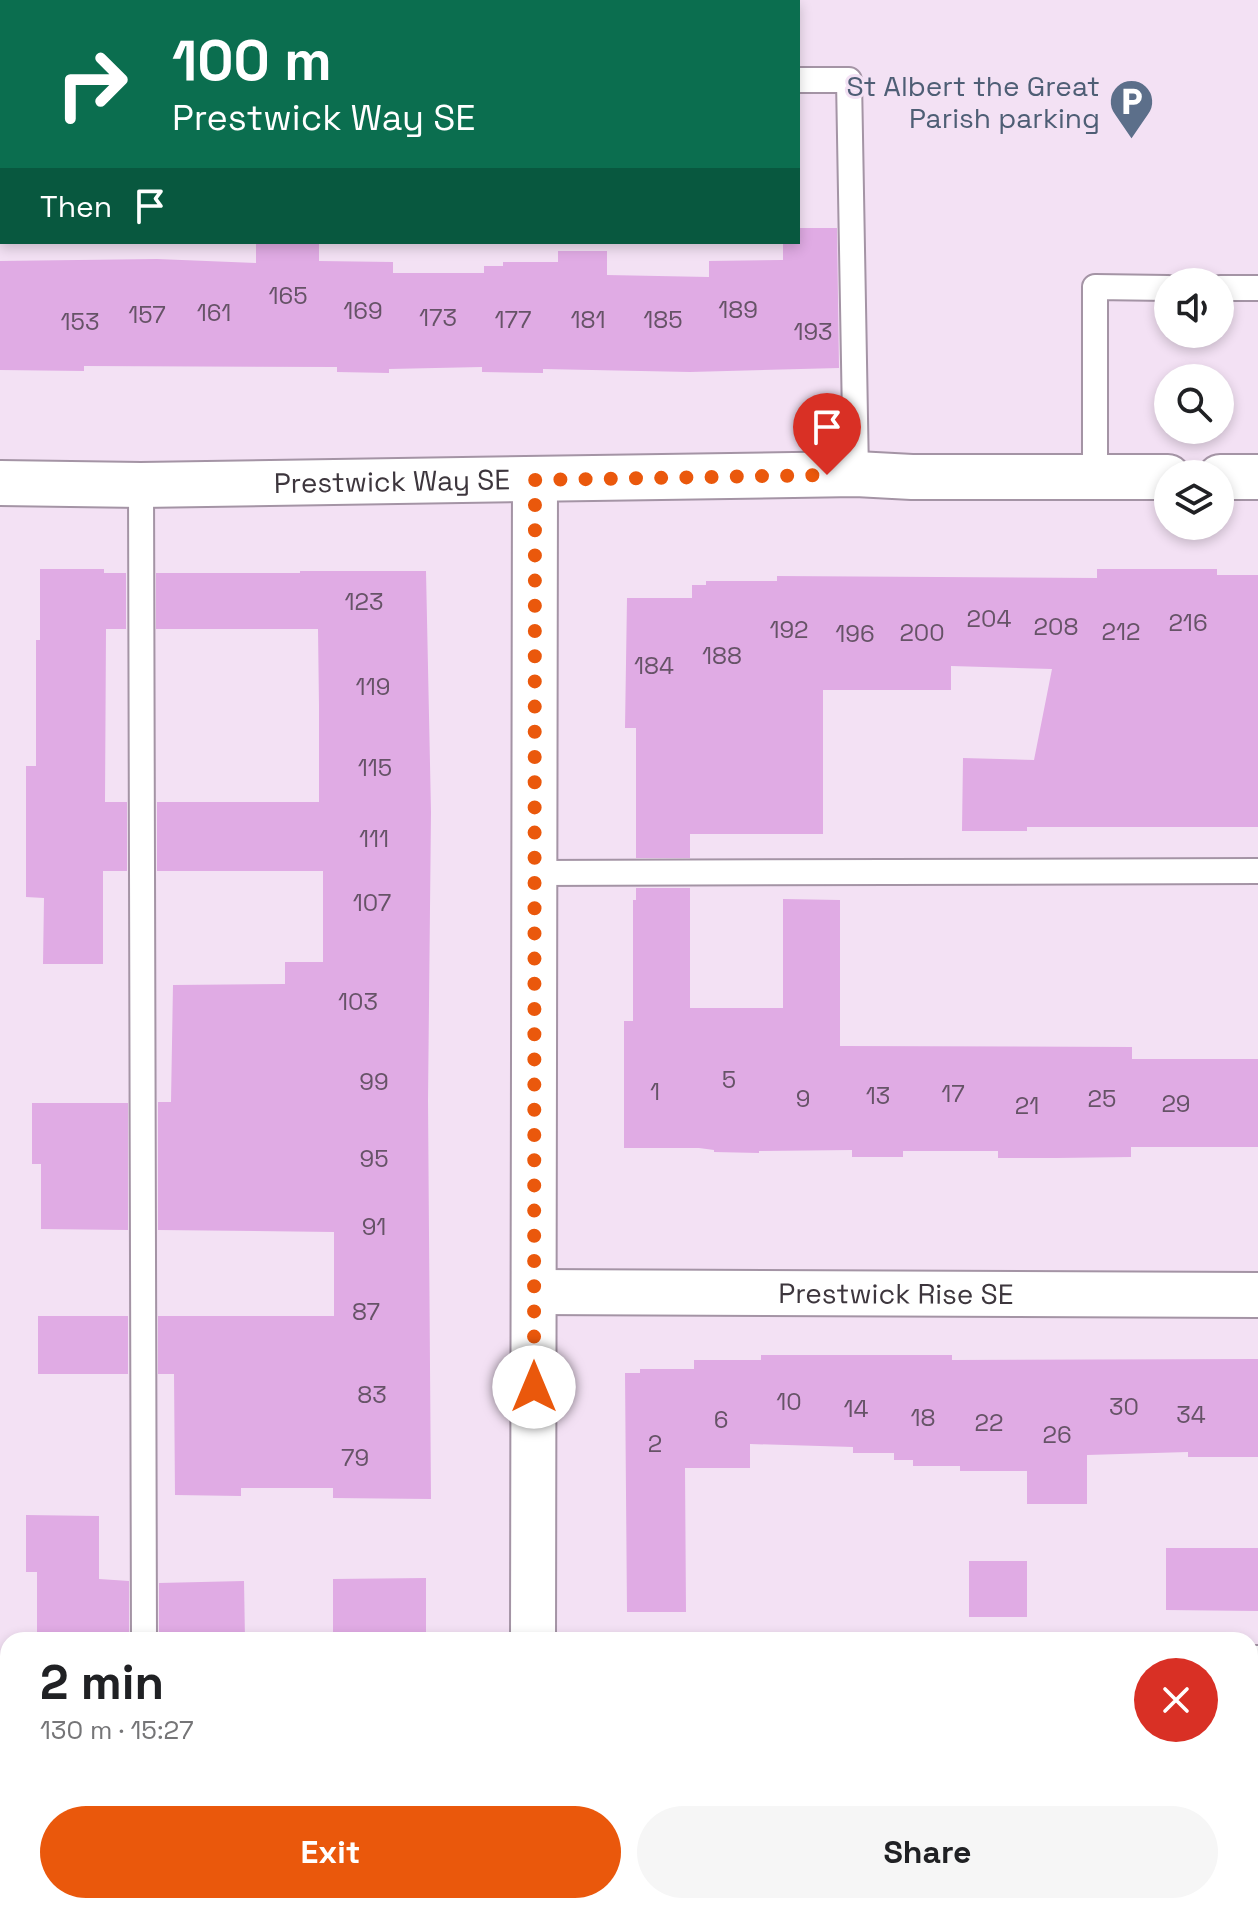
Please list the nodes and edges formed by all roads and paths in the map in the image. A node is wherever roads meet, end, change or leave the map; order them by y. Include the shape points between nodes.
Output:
1 (800, 80) edge
2 (1154, 288) edge
3 (1234, 288) edge
4 (1258, 288) edge
5 (856, 474) junction
6 (1095, 477) junction
7 (1154, 477) edge
8 (1234, 477) edge
9 (1258, 477) edge
10 (535, 480) junction
11 (0, 483) edge
12 (141, 485) junction
13 (1258, 871) edge
14 (535, 873) junction
15 (534, 1292) junction
16 (1258, 1295) edge
17 (144, 1632) edge
18 (533, 1632) edge

1 - 5 lane via 849,80
2 - 6 lane via 1095,287
3 - 4 lane
5 - 6 street, Prestwick Way SE
5 - 10 street, Prestwick Way SE
6 - 7 street, Prestwick Way SE
8 - 9 street
10 - 12 street, Prestwick Way SE
10 - 14 street
11 - 12 street, Prestwick Way SE
12 - 17 lane
13 - 14 lane
14 - 15 street
15 - 16 street, Prestwick Rise SE
15 - 18 street

